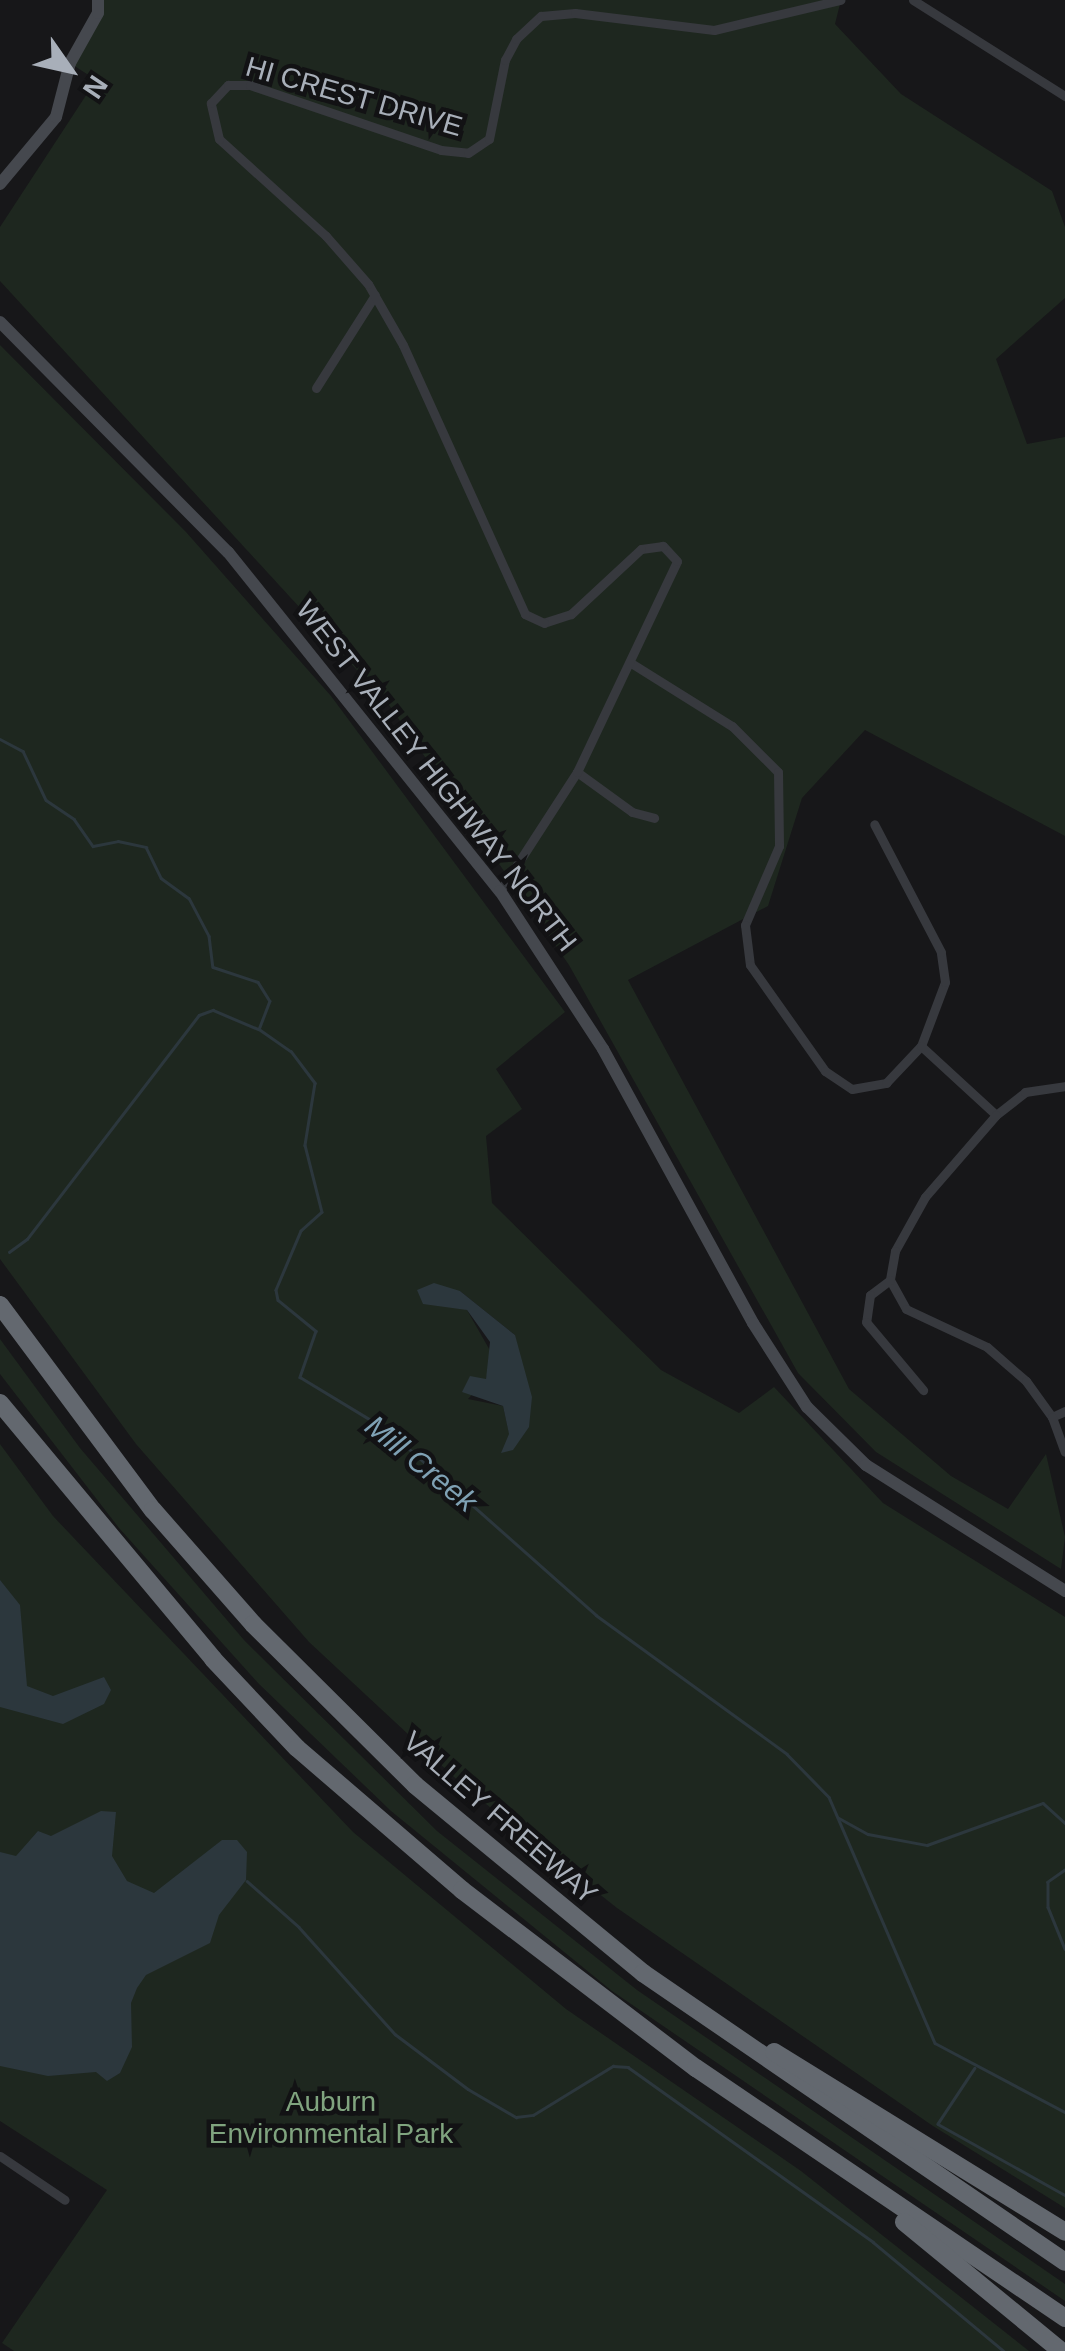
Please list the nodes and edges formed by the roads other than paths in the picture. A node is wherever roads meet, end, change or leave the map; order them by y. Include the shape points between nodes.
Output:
1 (98, 0) edge
2 (840, 0) edge
3 (913, 0) edge
4 (1065, 96) edge
5 (0, 184) edge
6 (375, 295) junction
7 (0, 322) edge
8 (316, 388) dead end
9 (631, 663) junction
10 (578, 772) junction
11 (654, 818) dead end
12 (874, 824) dead end
13 (500, 891) junction
14 (922, 1046) junction
15 (1065, 1086) edge
16 (996, 1115) junction
17 (890, 1280) junction
18 (0, 1305) edge
19 (923, 1390) dead end
20 (0, 1403) edge
21 (1065, 1411) edge
22 (1052, 1416) junction
23 (1065, 1452) edge
24 (1065, 1591) edge
25 (702, 2015) junction
26 (814, 2149) junction
27 (0, 2156) edge
28 (65, 2200) dead end
29 (1065, 2232) edge
30 (1065, 2262) edge
31 (1065, 2318) edge
32 (1061, 2351) edge

1 - 5 main road via 70,63 56,117
2 - 6 street, HI CREST DRIVE via 714,30 575,13 541,16 516,38 505,60 490,139 468,153 441,150 250,86 223,87 210,108 219,139 326,236
3 - 4 street
6 - 8 street
6 - 9 street, HI CREST DRIVE via 516,606 533,620 570,614 626,558 663,546 677,561
7 - 13 main road, WEST VALLEY HIGHWAY NORTH via 228,552
9 - 10 street
9 - 14 street via 732,726 778,772 779,846 745,925 746,944 762,986 825,1071 852,1089 869,1089 886,1083
10 - 11 street via 632,812
10 - 13 street
12 - 14 street via 945,967 941,1001
13 - 24 main road, WEST VALLEY HIGHWAY NORTH via 594,1033 752,1323 807,1407 866,1465
14 - 16 street
15 - 16 street via 1026,1092
16 - 17 street via 938,1179 895,1251
17 - 19 street via 870,1296 866,1322
17 - 22 street via 899,1301 918,1318 1004,1358
18 - 25 highway, VALLEY FREEWAY via 152,1510 332,1706 486,1848
20 - 26 highway via 113,1546 297,1748 540,1953
21 - 22 street
22 - 23 street
25 - 29 highway via 828,2080
25 - 30 highway, VALLEY FREEWAY
26 - 31 highway
26 - 32 highway
27 - 28 street

